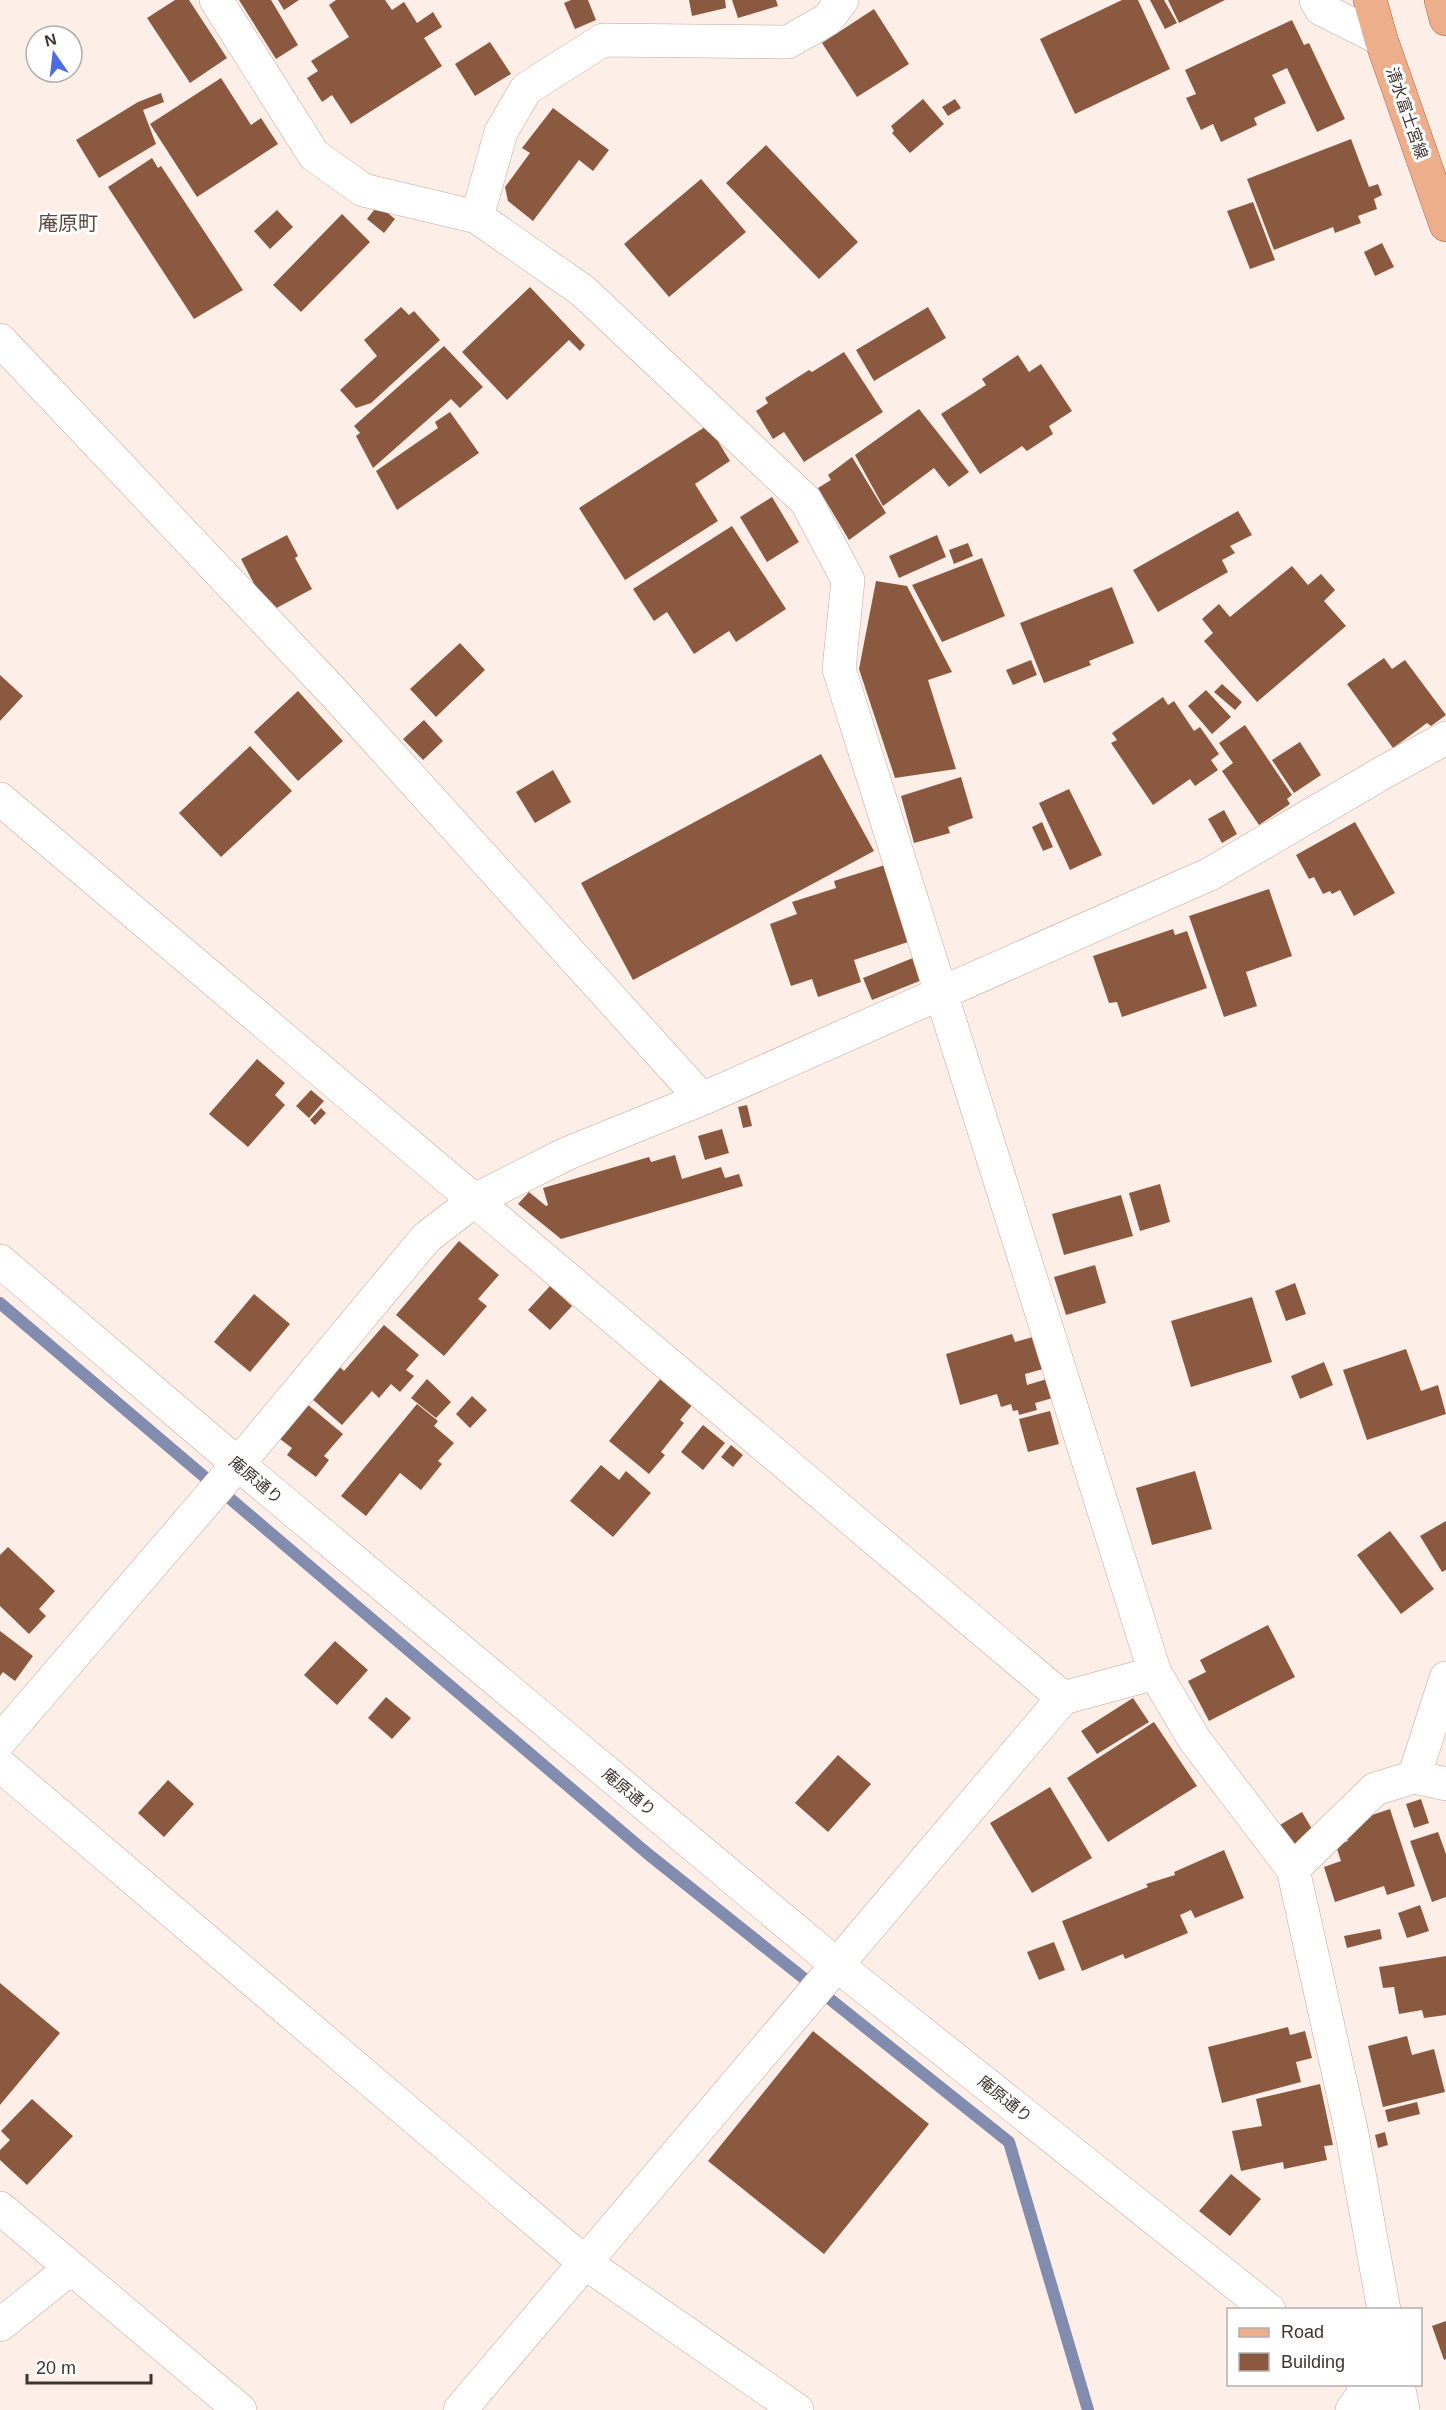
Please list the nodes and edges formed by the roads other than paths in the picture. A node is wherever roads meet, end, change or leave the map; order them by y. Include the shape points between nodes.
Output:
1 (216, 0) edge
2 (842, 0) edge
3 (1316, 0) edge
4 (1370, 0) edge
5 (1441, 0) edge
6 (1446, 19) edge
7 (1381, 39) junction
8 (477, 217) junction
9 (1446, 225) edge
10 (0, 340) edge
11 (1446, 738) edge
12 (0, 799) edge
13 (943, 994) junction
14 (702, 1100) junction
15 (475, 1200) junction
16 (0, 1261) edge
17 (238, 1464) junction
18 (1155, 1672) junction
19 (1446, 1678) edge
20 (1063, 1698) junction
21 (0, 1741) edge
22 (0, 1765) edge
23 (1414, 1777) junction
24 (1446, 1784) edge
25 (1293, 1869) junction
26 (837, 1965) junction
27 (0, 2208) edge
28 (584, 2262) junction
29 (71, 2268) junction
30 (1266, 2308) edge
31 (1384, 2308) edge
32 (0, 2325) edge
33 (1370, 2392) edge
34 (240, 2410) edge
35 (460, 2410) edge
36 (797, 2410) edge
37 (1393, 2410) edge
38 (1403, 2410) edge

1 - 8 street via 314,155 363,190
2 - 8 street via 828,19 788,42 603,40 526,89 501,132
3 - 7 street via 1321,9
4 - 7 main road, 清水富士宮線
5 - 6 main road
7 - 9 main road, 清水富士宮線
8 - 13 street via 584,291 806,501 848,580 839,669
10 - 14 street via 335,694
11 - 13 street via 1210,874
12 - 15 street
13 - 14 street
13 - 18 street
14 - 15 street via 566,1154
15 - 17 street via 426,1238
15 - 20 street
16 - 17 street, 庵原通り
17 - 21 street
17 - 26 street, 庵原通り
18 - 20 street
18 - 25 street via 1194,1739
19 - 23 street
20 - 26 street
22 - 28 street
23 - 24 street
23 - 25 street via 1375,1789
25 - 31 street via 1351,2130
26 - 28 street
26 - 30 street, 庵原通り
27 - 29 street
28 - 35 street
28 - 36 street
29 - 32 street
29 - 34 street
33 - 37 street
33 - 38 street

